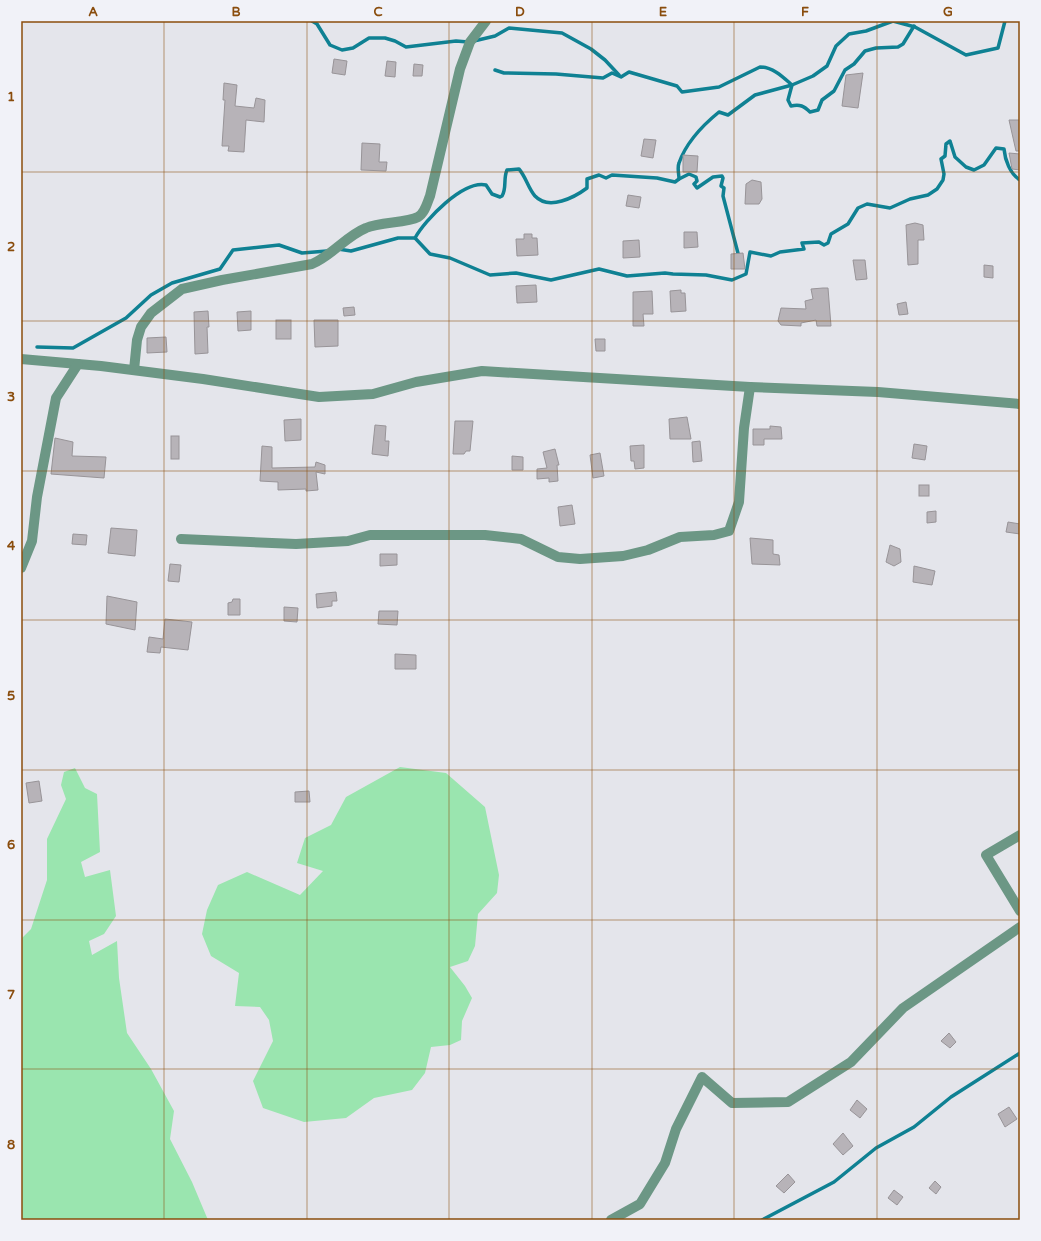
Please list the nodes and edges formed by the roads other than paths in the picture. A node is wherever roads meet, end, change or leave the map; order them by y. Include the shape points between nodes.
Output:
1 (486, 21) edge
2 (21, 359) edge
3 (78, 364) junction
4 (134, 370) junction
5 (750, 387) junction
6 (1020, 404) edge
7 (181, 539) dead end
8 (21, 540) edge
9 (32, 541) junction
10 (21, 568) edge
11 (1020, 835) edge
12 (1020, 911) edge
13 (1020, 926) edge
14 (611, 1220) edge

1 - 4 street via 470,42 460,69 430,196 425,210 418,217 368,227 355,233 324,259 312,264 216,281 182,290 150,313 141,327
2 - 3 street
3 - 4 street
3 - 9 street via 56,398 37,497
4 - 5 street via 320,397 373,394 416,382 482,371
5 - 6 street via 878,392
5 - 7 street via 738,502 729,531 680,537 648,550 623,556 580,559 558,557 521,539 486,535 370,535 348,541 296,544
8 - 9 street
9 - 10 street
11 - 12 street via 986,855
13 - 14 street via 903,1008 852,1062 788,1102 732,1102 702,1077 676,1129 665,1163 640,1204

